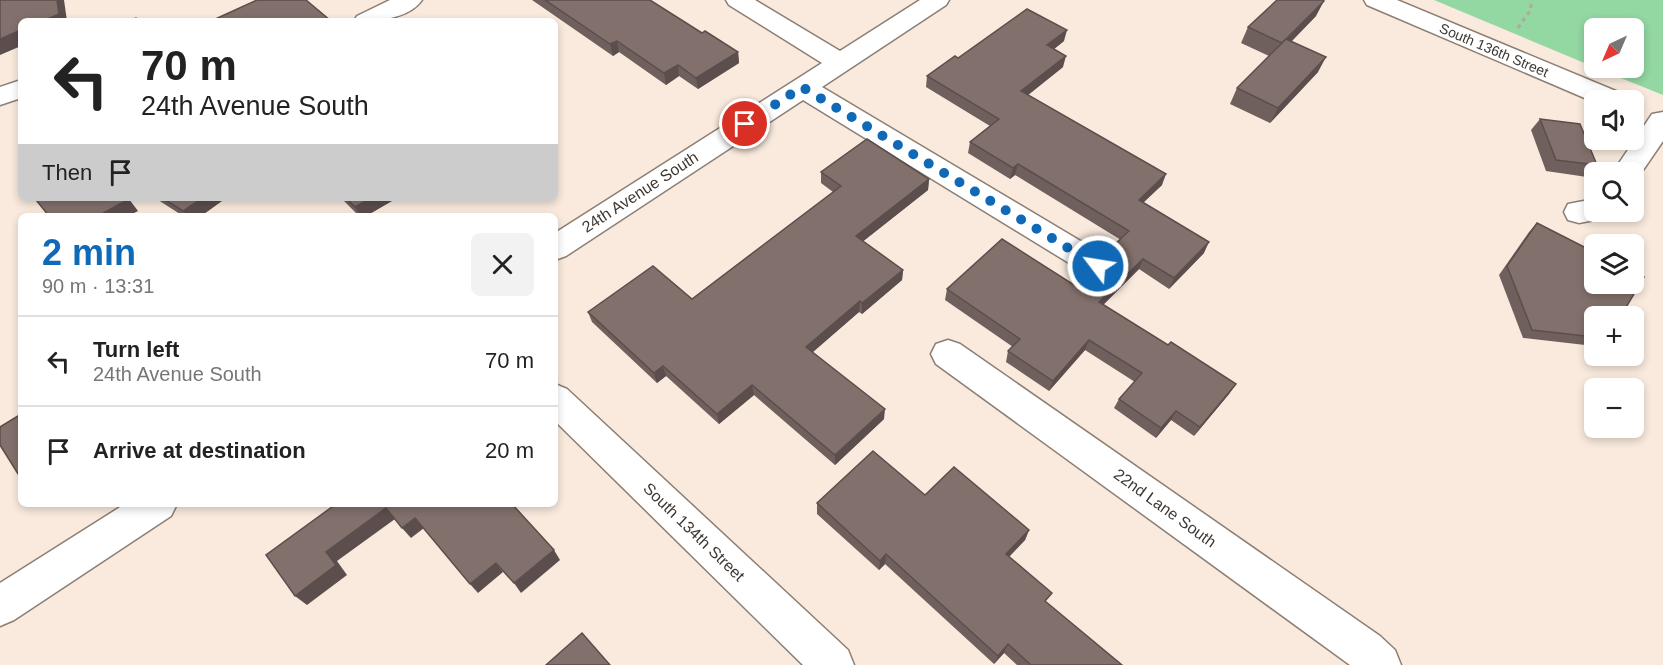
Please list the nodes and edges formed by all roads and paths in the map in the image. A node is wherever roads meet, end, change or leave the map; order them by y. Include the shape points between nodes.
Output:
1 (410, 0) edge
2 (738, 0) edge
3 (937, 0) edge
4 (1376, 0) edge
5 (372, 18) edge
6 (839, 62) junction
7 (802, 87) junction
8 (18, 89) edge
9 (1589, 90) edge
10 (0, 96) edge
11 (1644, 114) edge
12 (1662, 122) edge
13 (1634, 162) edge
14 (558, 246) edge
15 (1098, 266) edge
16 (948, 354) dead end
17 (558, 402) edge
18 (153, 507) edge
19 (0, 606) edge
20 (833, 665) edge
21 (1380, 665) edge

1 - 5 street
2 - 6 street
3 - 6 street, 24th Avenue South
4 - 9 street, South 136th Street
6 - 7 street, 24th Avenue South
7 - 14 street, 24th Avenue South
7 - 15 street
8 - 10 street
11 - 12 street
12 - 13 street
16 - 21 street, 22nd Lane South
17 - 20 street, South 134th Street
18 - 19 street

